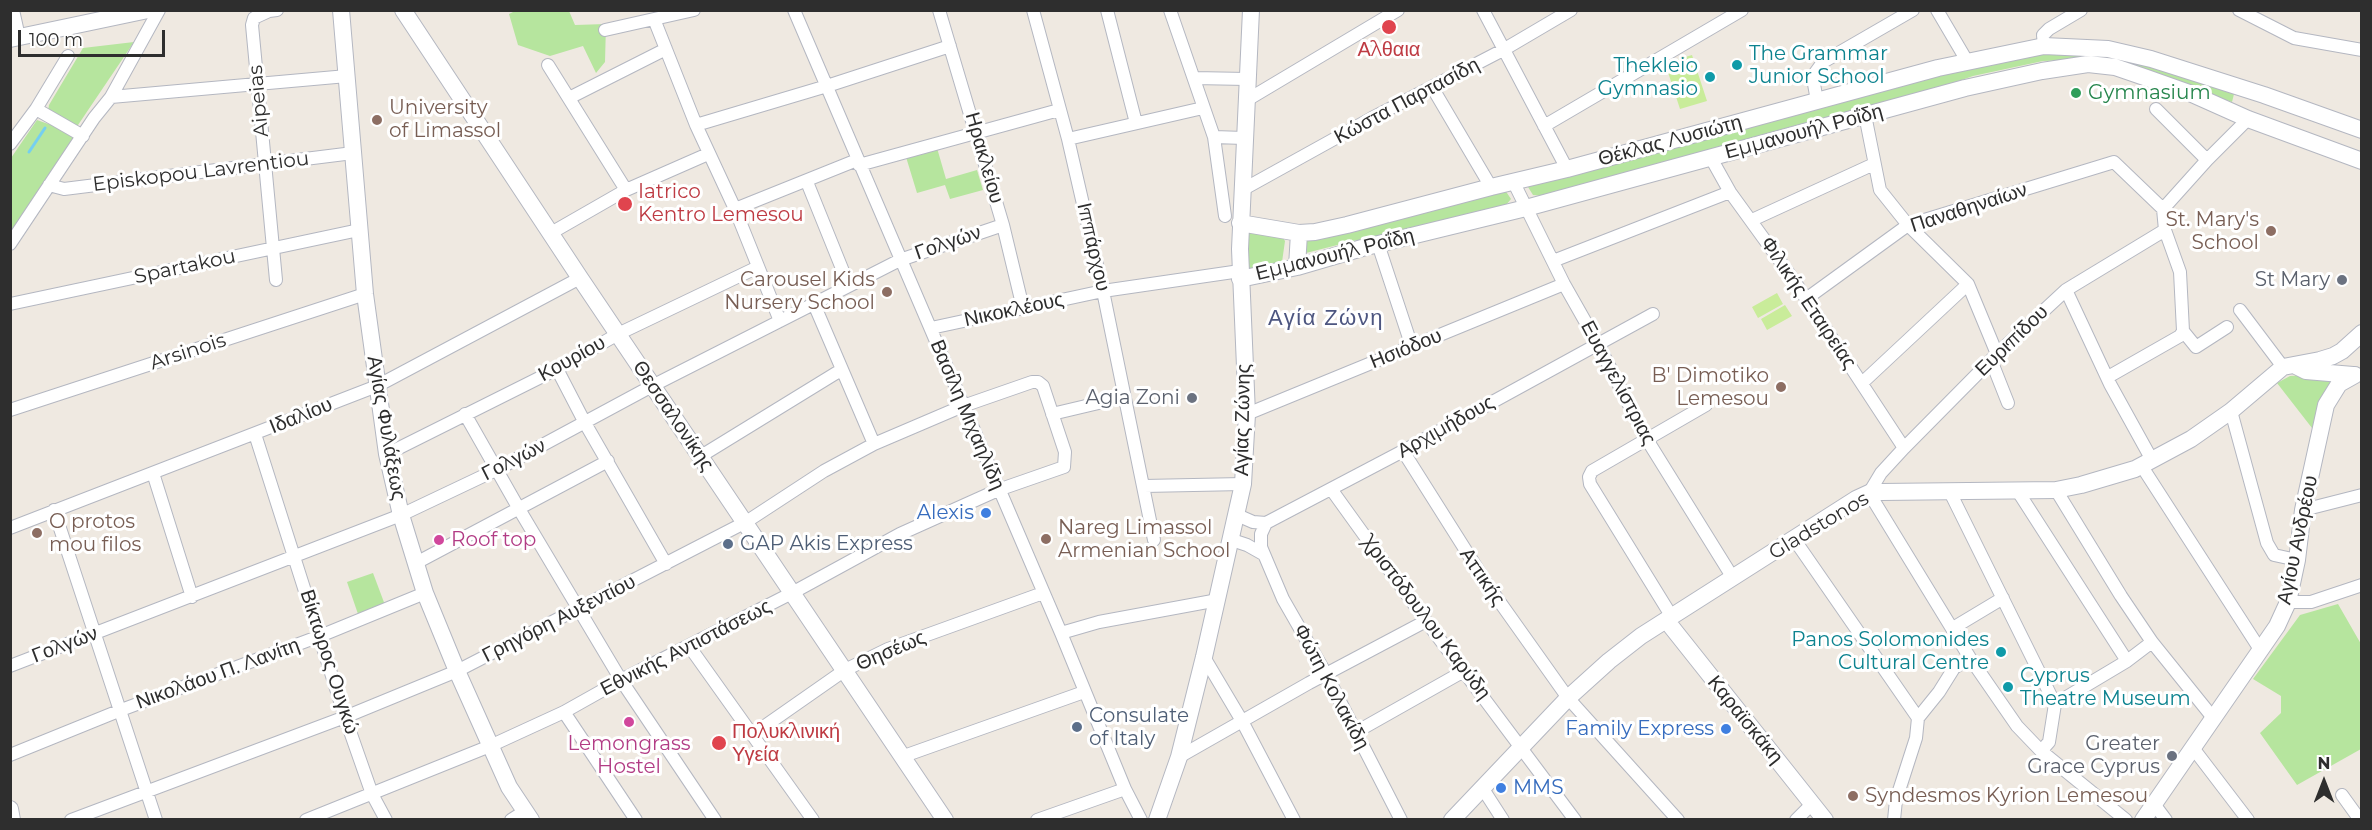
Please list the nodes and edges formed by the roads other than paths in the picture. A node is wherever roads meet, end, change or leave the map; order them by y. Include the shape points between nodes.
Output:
1 (13, 10) edge
2 (148, 10) edge
3 (159, 10) edge
4 (277, 10) edge
5 (341, 10) edge
6 (403, 10) edge
7 (694, 10) edge
8 (794, 10) edge
9 (939, 10) edge
10 (1033, 10) edge
11 (1107, 10) edge
12 (1170, 10) edge
13 (1251, 10) edge
14 (1398, 10) edge
15 (1483, 10) edge
16 (1571, 10) edge
17 (1742, 10) edge
18 (1912, 10) edge
19 (1938, 10) edge
20 (2081, 10) edge
21 (2239, 10) edge
22 (654, 19) junction
23 (605, 30) dead end
24 (15, 38) edge
25 (950, 46) junction
26 (2043, 46) junction
27 (666, 49) junction
28 (1503, 50) junction
29 (2361, 50) edge
30 (68, 56) dead end
31 (2106, 57) junction
32 (1967, 61) junction
33 (548, 66) dead end
34 (347, 76) junction
35 (1194, 78) junction
36 (1247, 79) junction
37 (258, 84) junction
38 (826, 86) junction
39 (1432, 87) junction
40 (111, 97) junction
41 (569, 98) junction
42 (1246, 100) junction
43 (1817, 101) junction
44 (1203, 108) junction
45 (36, 109) junction
46 (2156, 109) dead end
47 (1059, 110) junction
48 (1865, 115) junction
49 (2248, 119) junction
50 (1136, 123) junction
51 (696, 125) junction
52 (1544, 126) junction
53 (2361, 130) edge
54 (977, 131) junction
55 (83, 136) junction
56 (1214, 137) junction
57 (1244, 138) junction
58 (1068, 139) junction
59 (10, 144) edge
60 (353, 153) junction
61 (708, 154) junction
62 (1711, 158) junction
63 (2206, 160) junction
64 (2361, 161) edge
65 (858, 163) junction
66 (264, 164) junction
67 (1874, 164) junction
68 (1567, 169) junction
69 (1514, 181) junction
70 (807, 182) junction
71 (49, 185) junction
72 (1491, 187) junction
73 (626, 190) junction
74 (1242, 190) junction
75 (1730, 192) junction
76 (1526, 208) junction
77 (735, 209) junction
78 (2163, 209) junction
79 (1224, 216) dead end
80 (1752, 220) junction
81 (1240, 223) junction
82 (1003, 225) junction
83 (1908, 225) junction
84 (359, 230) junction
85 (2164, 230) junction
86 (551, 233) junction
87 (1299, 233) junction
88 (10, 244) edge
89 (1378, 244) junction
90 (272, 248) junction
91 (900, 260) junction
92 (1553, 261) junction
93 (759, 267) junction
94 (1297, 267) junction
95 (1240, 275) junction
96 (579, 278) junction
97 (276, 280) dead end
98 (1564, 284) junction
99 (1968, 284) junction
100 (849, 286) junction
101 (2066, 290) junction
102 (1103, 291) junction
103 (364, 294) junction
104 (1806, 299) junction
105 (10, 304) edge
106 (814, 304) junction
107 (1023, 308) junction
108 (2240, 310) dead end
109 (1653, 315) dead end
110 (780, 321) junction
111 (2228, 327) dead end
112 (931, 328) junction
113 (2183, 331) junction
114 (618, 334) junction
115 (2361, 334) edge
116 (1598, 344) junction
117 (1412, 347) junction
118 (2361, 356) edge
119 (1994, 357) junction
120 (2288, 366) junction
121 (557, 369) junction
122 (841, 370) junction
123 (2358, 374) edge
124 (2108, 377) junction
125 (1862, 383) junction
126 (377, 386) junction
127 (652, 386) junction
128 (1124, 397) junction
129 (2008, 403) dead end
130 (1706, 405) dead end
131 (963, 406) junction
132 (10, 410) edge
133 (2231, 411) junction
134 (465, 414) junction
135 (1052, 414) junction
136 (1247, 414) junction
137 (585, 423) junction
138 (255, 434) junction
139 (1646, 438) junction
140 (874, 444) junction
141 (1904, 448) junction
142 (1402, 451) junction
143 (387, 454) junction
144 (701, 456) junction
145 (608, 461) junction
146 (2146, 463) junction
147 (498, 469) junction
148 (153, 473) junction
149 (1243, 484) junction
150 (1144, 486) junction
151 (1331, 489) junction
152 (998, 490) junction
153 (1949, 490) junction
154 (2017, 490) junction
155 (2056, 490) junction
156 (1869, 493) junction
157 (2361, 495) edge
158 (519, 509) junction
159 (54, 510) junction
160 (2303, 510) junction
161 (401, 515) junction
162 (1237, 515) junction
163 (746, 522) junction
164 (1266, 523) junction
165 (10, 528) edge
166 (1794, 539) junction
167 (1154, 540) dead end
168 (1232, 540) junction
169 (1263, 554) junction
170 (295, 555) junction
171 (2297, 560) junction
172 (416, 562) junction
173 (666, 564) junction
174 (1733, 578) junction
175 (2361, 585) edge
176 (425, 593) junction
177 (792, 593) junction
178 (1043, 593) junction
179 (192, 597) junction
180 (2003, 598) junction
181 (1218, 600) junction
182 (2288, 602) junction
183 (578, 609) junction
184 (1669, 619) junction
185 (1426, 621) junction
186 (1953, 628) junction
187 (1061, 633) junction
188 (95, 634) junction
189 (320, 636) junction
190 (2152, 642) junction
191 (689, 646) junction
192 (2261, 651) junction
193 (1204, 657) junction
194 (1970, 658) junction
195 (2127, 661) junction
196 (10, 666) edge
197 (457, 670) junction
198 (845, 670) junction
199 (1464, 671) junction
200 (1326, 674) junction
201 (621, 680) junction
202 (1084, 692) junction
203 (1568, 698) junction
204 (2055, 705) junction
205 (121, 710) junction
206 (564, 712) junction
207 (345, 717) junction
208 (1918, 718) junction
209 (2214, 719) junction
210 (1242, 721) junction
211 (1356, 732) junction
212 (752, 735) junction
213 (1521, 745) junction
214 (490, 746) junction
215 (2193, 748) junction
216 (2042, 751) junction
217 (10, 754) edge
218 (904, 756) junction
219 (1179, 757) junction
220 (1125, 789) junction
221 (1483, 789) junction
222 (147, 792) junction
223 (372, 794) junction
224 (2342, 795) dead end
225 (1812, 804) junction
226 (2154, 804) junction
227 (10, 809) edge
228 (522, 816) edge
229 (12, 819) edge
230 (71, 819) edge
231 (156, 819) edge
232 (306, 819) edge
233 (386, 819) edge
234 (636, 819) edge
235 (716, 819) edge
236 (813, 819) edge
237 (945, 819) edge
238 (1037, 819) edge
239 (1141, 819) edge
240 (1157, 819) edge
241 (1294, 819) edge
242 (1401, 819) edge
243 (1452, 819) edge
244 (1503, 819) edge
245 (1575, 819) edge
246 (1678, 819) edge
247 (1796, 819) edge
248 (1825, 819) edge
249 (1894, 819) edge
250 (2126, 819) edge
251 (2142, 819) edge
252 (2166, 819) edge
253 (2248, 819) edge
254 (2360, 819) edge

1 - 24 street
2 - 24 street
3 - 40 street
4 - 37 street, Aipeias via 254,18
5 - 34 street, Αγίας Φυλάξεως
6 - 86 street, Θεσσαλονίκης
7 - 22 street
8 - 38 street, Βασίλη Μιχαηλίδη
9 - 25 street, Ηρακλείου
10 - 47 street, Ιππάρχου
11 - 50 street
12 - 35 street
13 - 36 street, Αγίας Ζώνης
14 - 42 street
15 - 28 street
16 - 28 street, Κώστα Παρτασίδη
17 - 52 street
18 - 43 street via 1823,62 1815,74
19 - 32 street
20 - 26 street via 2049,28 2043,35
21 - 29 street via 2294,38
22 - 23 street
22 - 27 street
25 - 38 street
25 - 54 street, Ηρακλείου
26 - 31 street, Θέκλας Λυσιώτη
26 - 32 street, Θέκλας Λυσιώτη
27 - 41 street
27 - 51 street
28 - 39 street, Κώστα Παρτασίδη
28 - 52 street
30 - 45 street
31 - 48 street, Εμμανουήλ Ροΐδη
31 - 49 street, Εμμανουήλ Ροΐδη
31 - 53 street via 2151,59
32 - 43 street, Θέκλας Λυσιώτη
33 - 41 street
34 - 37 street
34 - 60 street, Αγίας Φυλάξεως
35 - 36 street
35 - 44 street
36 - 42 street, Αγίας Ζώνης
37 - 40 street
37 - 66 street, Aipeias
38 - 51 street
38 - 65 street, Βασίλη Μιχαηλίδη
39 - 72 street
39 - 74 street, Κώστα Παρτασίδη
40 - 55 street
41 - 73 street
42 - 57 street, Αγίας Ζώνης
43 - 68 street, Θέκλας Λυσιώτη
44 - 50 street
44 - 56 street
45 - 55 street
45 - 59 street
46 - 63 street
47 - 54 street
47 - 58 street, Ιππάρχου
48 - 62 street, Εμμανουήλ Ροΐδη
48 - 67 street
49 - 63 street
49 - 64 street, Εμμανουήλ Ροΐδη
50 - 58 street
51 - 61 street
52 - 68 street
54 - 65 street
54 - 82 street, Ηρακλείου
55 - 71 street
56 - 57 street
56 - 79 street
57 - 74 street, Αγίας Ζώνης
58 - 102 street, Ιππάρχου
60 - 66 street, Episkopou Lavrentiou
60 - 84 street, Αγίας Φυλάξεως
61 - 73 street
61 - 77 street
62 - 75 street, Φιλικής Εταιρείας
62 - 76 street, Εμμανουήλ Ροΐδη
63 - 78 street
65 - 70 street
65 - 91 street, Βασίλη Μιχαηλίδη
66 - 71 street, Episkopou Lavrentiou via 64,189
66 - 90 street, Aipeias
67 - 80 street
67 - 83 street via 1880,190
68 - 69 street, Θέκλας Λυσιώτη
69 - 72 street, Θέκλας Λυσιώτη
69 - 76 street, Ευαγγελίστριας
70 - 77 street
70 - 100 street
71 - 88 street
72 - 87 street, Θέκλας Λυσιώτη via 1347,225
73 - 86 street
74 - 81 street, Αγίας Ζώνης
75 - 80 street, Φιλικής Εταιρείας
75 - 92 street
76 - 89 street, Εμμανουήλ Ροΐδη
76 - 92 street, Ευαγγελίστριας
77 - 93 street
78 - 83 street, Παναθηναίων via 2114,162
78 - 85 street
80 - 104 street, Φιλικής Εταιρείας
81 - 87 street, Θέκλας Λυσιώτη
81 - 95 street, Αγίας Ζώνης
82 - 91 street, Γολγών
82 - 107 street, Ηρακλείου
83 - 99 street
83 - 104 street, Παναθηναίων
84 - 90 street, Spartakou
84 - 103 street, Αγίας Φυλάξεως
85 - 101 street, Ευριπίδου
85 - 113 street via 2180,272
86 - 96 street, Θεσσαλονίκης
87 - 94 street
89 - 94 street, Εμμανουήλ Ροΐδη
89 - 117 street
90 - 97 street, Aipeias
90 - 105 street, Spartakou
91 - 100 street, Γολγών
91 - 112 street, Βασίλη Μιχαηλίδη
92 - 98 street, Ευαγγελίστριας
93 - 110 street
93 - 114 street, Κουρίου
94 - 95 street, Εμμανουήλ Ροΐδη
95 - 102 street, Νικοκλέους
95 - 136 street, Αγίας Ζώνης
96 - 114 street, Θεσσαλονίκης
96 - 126 street, Ιδαλίου
98 - 116 street, Ευαγγελίστριας
98 - 117 street, Ησιόδου
99 - 119 street
99 - 125 street
100 - 106 street, Γολγών
101 - 119 street, Ευριπίδου
101 - 124 street
102 - 107 street, Νικοκλέους
102 - 128 street, Ιππάρχου
103 - 126 street, Αγίας Φυλάξεως
103 - 132 street, Arsinois
104 - 125 street, Φιλικής Εταιρείας
106 - 110 street, Γολγών
106 - 122 street
107 - 112 street, Νικοκλέους
108 - 120 street
109 - 116 street, Αρχιμήδους
110 - 127 street, Γολγών
111 - 113 street via 2196,347
112 - 131 street, Βασίλη Μιχαηλίδη
113 - 124 street via 2181,336
114 - 121 street, Κουρίου
114 - 127 street, Θεσσαλονίκης
115 - 118 street
115 - 120 street via 2333,356
116 - 139 street, Ευαγγελίστριας
116 - 142 street, Αρχιμήδους
117 - 136 street, Ησιόδου
119 - 129 street
119 - 141 street, Ευριπίδου
120 - 123 street
120 - 133 street, Gladstonos
121 - 134 street, Κουρίου
121 - 137 street
122 - 140 street
122 - 144 street
123 - 160 street, Αγίου Ανδρέου via 2338,384 2326,405
124 - 146 street
125 - 141 street, Φιλικής Εταιρείας
126 - 138 street, Ιδαλίου
126 - 143 street, Αγίας Φυλάξεως
127 - 137 street, Γολγών
127 - 144 street, Θεσσαλονίκης
128 - 135 street
128 - 150 street, Ιππάρχου
130 - 139 street
131 - 135 street, Γρηγόρη Αυξεντίου via 1029,383 1041,383
131 - 140 street, Γρηγόρη Αυξεντίου
131 - 152 street, Βασίλη Μιχαηλίδη
133 - 146 street, Gladstonos via 2192,440
133 - 171 street via 2267,543 2274,555
134 - 143 street, Κουρίου
134 - 147 street
135 - 152 street, Εθνικής Αντιστάσεως via 1066,464
136 - 149 street, Αγίας Ζώνης
137 - 145 street
137 - 147 street, Γολγών
138 - 148 street, Ιδαλίου
138 - 170 street, Βίκτωρος Ουγκώ
139 - 174 street, Ευαγγελίστριας
139 - 184 street via 1592,471 1589,477
140 - 163 street, Γρηγόρη Αυξεντίου
141 - 156 street, Ευριπίδου
142 - 151 street, Αρχιμήδους
142 - 203 street, Αττικής via 1481,576
143 - 161 street, Αγίας Φυλάξεως
144 - 163 street, Θεσσαλονίκης
145 - 158 street
145 - 173 street
146 - 155 street, Gladstonos
146 - 192 street
147 - 158 street
147 - 161 street, Γολγών
148 - 159 street, Ιδαλίου
148 - 179 street
149 - 150 street
149 - 162 street, Αγίας Ζώνης
150 - 167 street, Ιππάρχου
151 - 164 street, Αρχιμήδους
151 - 185 street, Χριστόδουλου Καρύδη
152 - 177 street, Εθνικής Αντιστάσεως via 900,534
152 - 178 street, Βασίλη Μιχαηλίδη
153 - 154 street, Gladstonos
153 - 156 street, Gladstonos
153 - 180 street
154 - 155 street, Gladstonos
154 - 195 street
155 - 190 street
156 - 166 street, Gladstonos
156 - 186 street
157 - 160 street
158 - 172 street
158 - 183 street
159 - 165 street, Ιδαλίου
159 - 188 street
160 - 171 street, Αγίου Ανδρέου
161 - 170 street, Γολγών
161 - 172 street, Αγίας Φυλάξεως
162 - 164 street
162 - 168 street, Αγίας Ζώνης
163 - 173 street, Γρηγόρη Αυξεντίου
163 - 177 street, Θεσσαλονίκης
164 - 169 street, Φώτη Κολακίδη via 1261,534
166 - 174 street, Gladstonos
166 - 208 street
168 - 169 street
168 - 181 street, Αγίας Ζώνης
169 - 200 street, Φώτη Κολακίδη via 1283,599
170 - 179 street, Γολγών
170 - 189 street, Βίκτωρος Ουγκώ
171 - 182 street, Αγίου Ανδρέου
172 - 176 street, Αγίας Φυλάξεως
173 - 183 street, Γρηγόρη Αυξεντίου
174 - 184 street, Gladstonos
175 - 182 street via 2311,602
176 - 189 street, Νικολάου Π. Λανίτη
176 - 197 street, Αγίας Φυλάξεως
177 - 191 street, Εθνικής Αντιστάσεως
177 - 198 street, Θεσσαλονίκης
178 - 187 street, Βασίλη Μιχαηλίδη
178 - 198 street, Θησέως via 888,649
179 - 188 street, Γολγών
180 - 186 street
180 - 204 street
181 - 187 street
181 - 193 street, Αγίας Ζώνης
182 - 192 street, Αγίου Ανδρέου
183 - 197 street, Γρηγόρη Αυξεντίου
183 - 201 street
184 - 203 street, Gladstonos via 1610,661
184 - 225 street, Καραϊσκάκη
185 - 199 street, Χριστόδουλου Καρύδη
185 - 200 street
186 - 194 street
187 - 202 street, Βασίλη Μιχαηλίδη
188 - 196 street, Γολγών
188 - 205 street
189 - 205 street, Νικολάου Π. Λανίτη
189 - 207 street, Βίκτωρος Ουγκώ
190 - 195 street
190 - 209 street
191 - 201 street, Εθνικής Αντιστάσεως
191 - 212 street
192 - 209 street, Αγίου Ανδρέου
193 - 210 street
193 - 219 street, Αγίας Ζώνης
194 - 208 street via 1954,668
194 - 216 street via 2017,726
195 - 204 street
197 - 207 street, Γρηγόρη Αυξεντίου
197 - 214 street, Αγίας Φυλάξεως
198 - 212 street, Θησέως
198 - 218 street, Θεσσαλονίκης
199 - 211 street
199 - 213 street, Χριστόδουλου Καρύδη
200 - 210 street
200 - 211 street, Φώτη Κολακίδη
201 - 206 street, Εθνικής Αντιστάσεως
201 - 235 street
202 - 218 street
202 - 220 street, Βασίλη Μιχαηλίδη
203 - 213 street, Gladstonos
203 - 246 street, Αττικής
204 - 216 street via 2049,742
205 - 217 street, Νικολάου Π. Λανίτη
205 - 222 street
206 - 214 street, Εθνικής Αντιστάσεως
206 - 234 street
207 - 222 street, Γρηγόρη Αυξεντίου
207 - 223 street, Βίκτωρος Ουγκώ
208 - 249 street
209 - 215 street, Αγίου Ανδρέου
210 - 219 street
210 - 241 street
211 - 242 street, Φώτη Κολακίδη
212 - 236 street
213 - 221 street, Gladstonos
213 - 245 street, Χριστόδουλου Καρύδη
214 - 223 street, Εθνικής Αντιστάσεως
214 - 228 street, Αγίας Φυλάξεως
215 - 226 street, Αγίου Ανδρέου
215 - 253 street
216 - 250 street
218 - 237 street, Θεσσαλονίκης
219 - 240 street, Αγίας Ζώνης
220 - 238 street
220 - 239 street, Βασίλη Μιχαηλίδη
221 - 243 street, Gladstonos
221 - 244 street
222 - 230 street, Γρηγόρη Αυξεντίου
222 - 231 street
223 - 232 street, Εθνικής Αντιστάσεως
223 - 233 street, Βίκτωρος Ουγκώ
224 - 254 street
225 - 247 street
225 - 248 street, Καραϊσκάκη
226 - 251 street, Αγίου Ανδρέου
226 - 252 street
227 - 229 street

